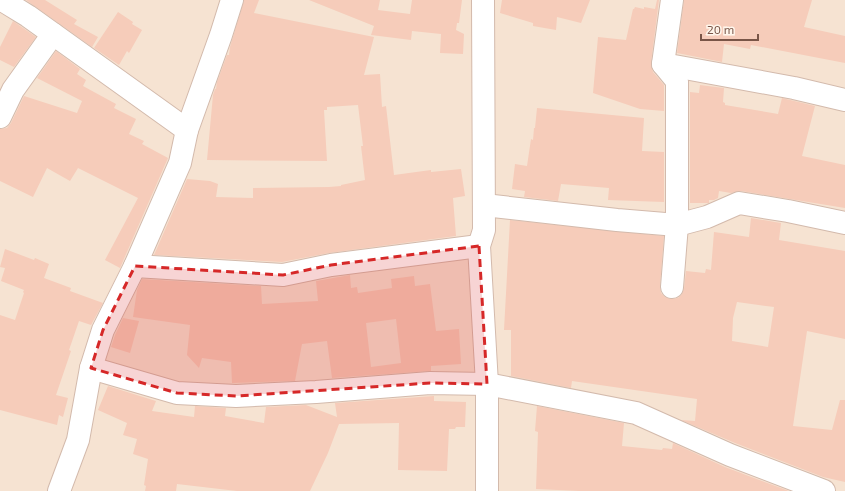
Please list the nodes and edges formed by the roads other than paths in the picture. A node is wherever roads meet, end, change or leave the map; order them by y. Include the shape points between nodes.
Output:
1 (2, 0) edge
2 (232, 0) edge
3 (483, 0) edge
4 (672, 0) edge
5 (53, 34) junction
6 (663, 64) junction
7 (845, 100) edge
8 (0, 117) edge
9 (187, 130) junction
10 (484, 205) junction
11 (845, 223) edge
12 (677, 225) junction
13 (479, 246) junction
14 (135, 266) junction
15 (672, 287) dead end
16 (91, 368) junction
17 (487, 384) junction
18 (59, 491) edge
19 (487, 491) edge
20 (824, 491) edge

1 - 5 street
2 - 9 street
3 - 10 street
4 - 6 street
5 - 8 street via 13,90
5 - 9 street
6 - 7 street
6 - 12 street via 677,81
9 - 14 street via 180,163
10 - 12 street
10 - 13 street via 484,230
11 - 12 street via 739,203 707,217
12 - 15 street
13 - 14 street via 331,265 283,275
13 - 17 street
14 - 16 street via 103,330
16 - 17 street via 177,393 236,396 430,383
16 - 18 street via 78,440
17 - 19 street
17 - 20 street via 636,413 730,455

